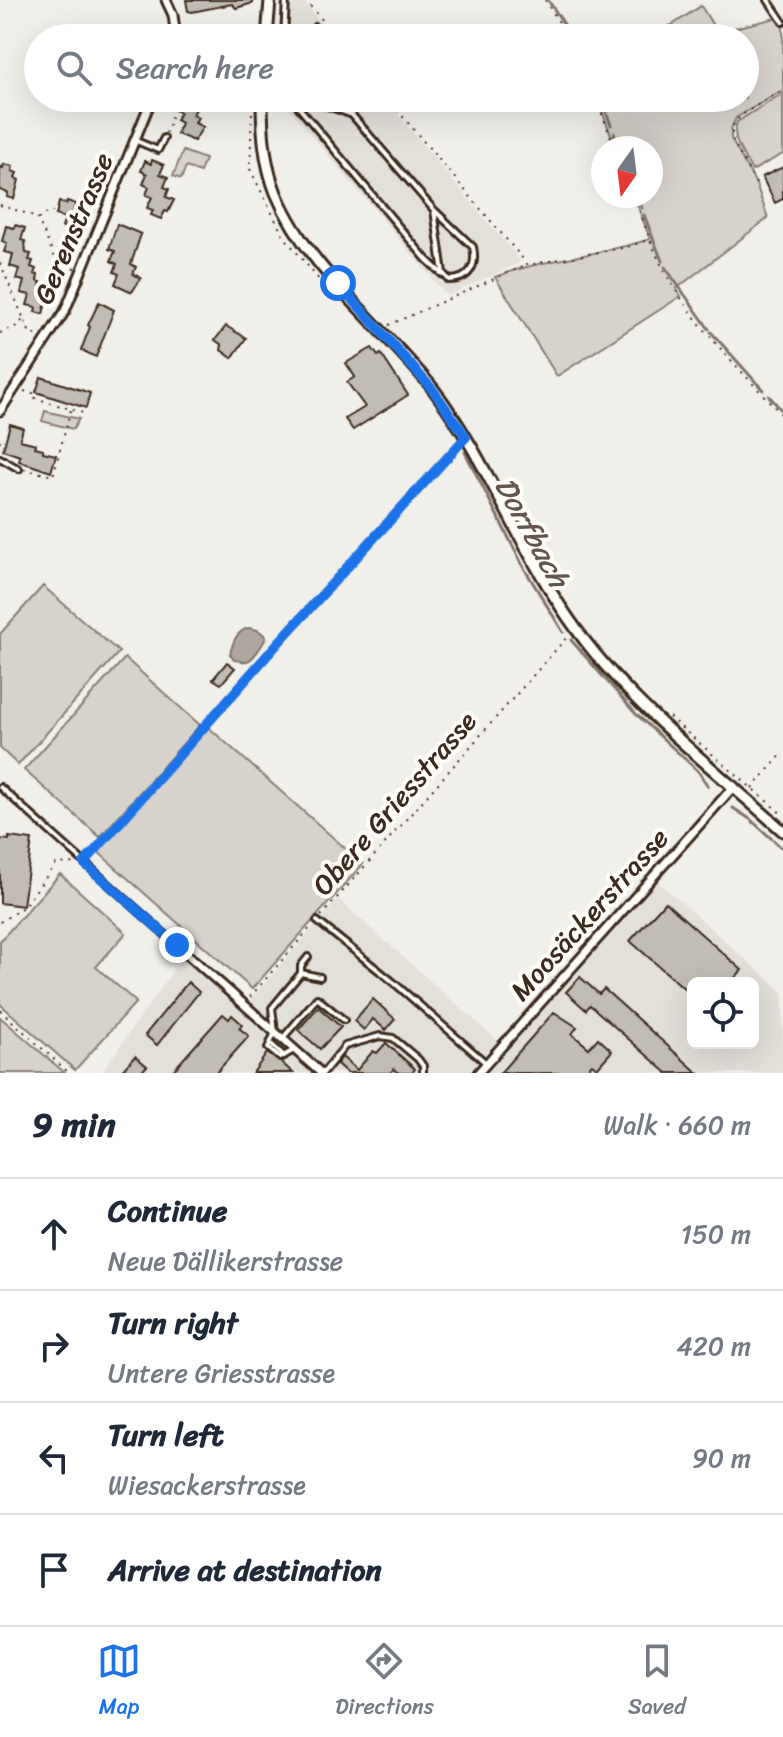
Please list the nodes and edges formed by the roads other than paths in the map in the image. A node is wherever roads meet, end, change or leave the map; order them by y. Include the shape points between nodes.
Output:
1 (166, 0) edge
2 (270, 0) edge
3 (286, 0) edge
4 (768, 0) edge
5 (783, 22) edge
6 (174, 24) edge
7 (268, 24) edge
8 (285, 24) edge
9 (146, 112) edge
10 (262, 112) edge
11 (303, 112) edge
12 (344, 112) edge
13 (350, 112) edge
14 (352, 115) junction
15 (164, 138) road end
16 (134, 140) junction
17 (434, 210) junction
18 (445, 277) junction
19 (0, 411) edge
20 (0, 458) edge
21 (19, 469) road end
22 (734, 786) junction
23 (0, 787) edge
24 (783, 831) edge
25 (317, 921) road end
26 (177, 945) joint
27 (308, 957) dead end
28 (301, 973) junction
29 (320, 977) dead end
30 (344, 1020) dead end
31 (275, 1032) junction
32 (282, 1039) junction
33 (294, 1050) junction
34 (486, 1063) junction
35 (317, 1072) edge
36 (423, 1073) edge
37 (478, 1073) edge

1 - 6 street
2 - 7 street
3 - 8 lane
4 - 5 lane
9 - 16 street, Gerenstrasse
10 - 22 street via 276,192 297,231 433,390 466,437 575,628 632,695
11 - 18 lane
12 - 14 lane
13 - 14 lane
14 - 17 lane
15 - 16 lane via 158,150
16 - 19 street, Gerenstrasse via 65,311
17 - 18 lane
17 - 18 lane via 473,247 476,259 470,273 457,280
20 - 21 lane
22 - 24 street
22 - 34 street, Moosäckerstrasse
23 - 26 lane
25 - 34 lane
26 - 31 street
27 - 28 lane
28 - 29 lane
28 - 31 lane via 272,1008
30 - 32 lane via 317,998
31 - 32 street
31 - 33 lane via 270,1043 284,1056
32 - 33 street
33 - 35 street
34 - 37 street, Moosäckerstrasse
35 - 36 lane via 345,1046 380,1036 393,1038 418,1059

